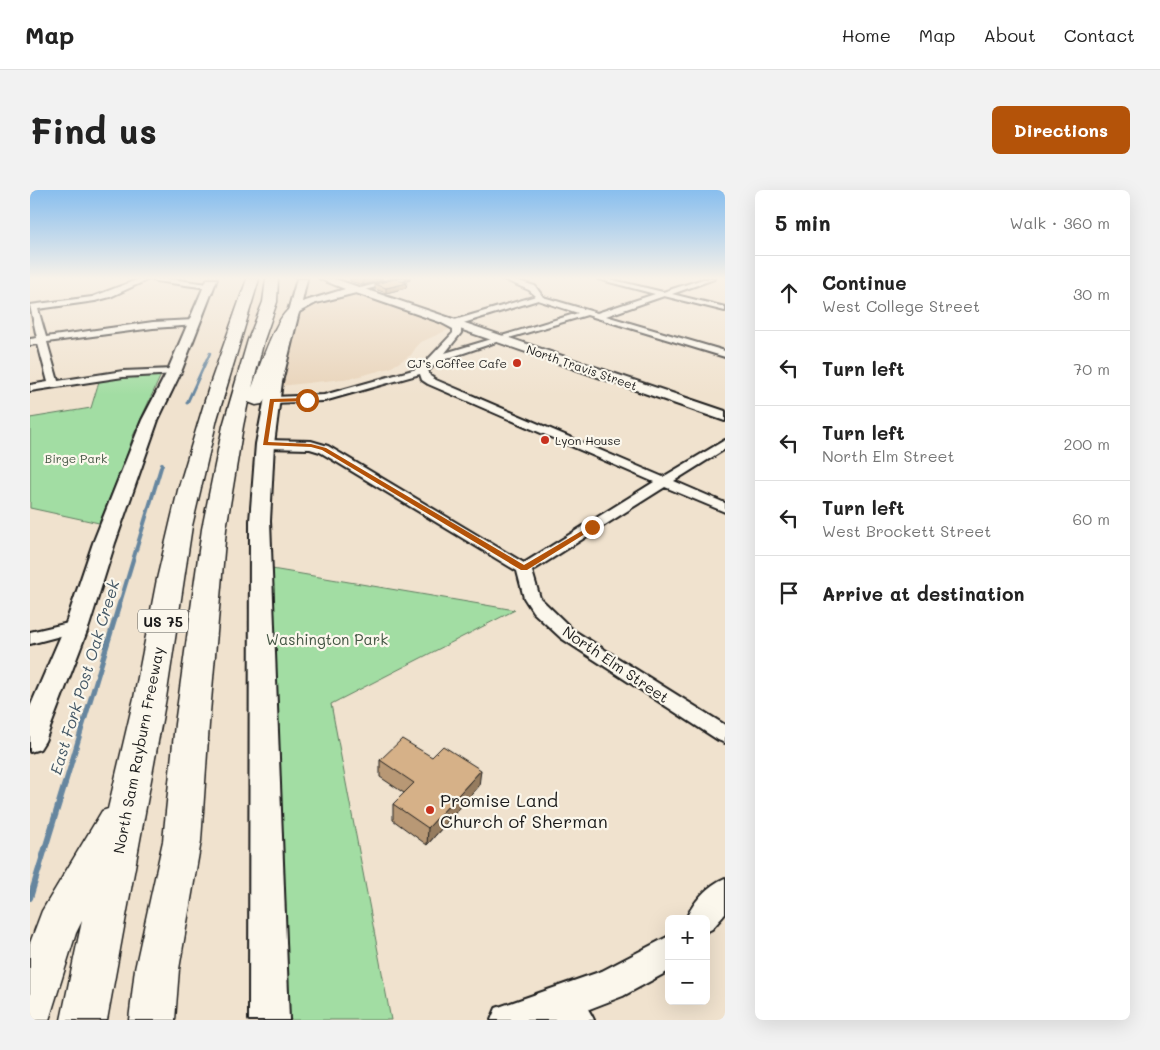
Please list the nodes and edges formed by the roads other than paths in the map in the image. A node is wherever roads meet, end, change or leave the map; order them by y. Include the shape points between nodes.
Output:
1 (35, 318) edge
2 (196, 318) edge
3 (239, 318) edge
4 (264, 318) edge
5 (289, 318) edge
6 (291, 318) edge
7 (439, 318) joint
8 (472, 318) edge
9 (568, 318) edge
10 (602, 318) edge
11 (194, 323) junction
12 (454, 323) junction
13 (499, 338) junction
14 (41, 340) junction
15 (30, 342) edge
16 (725, 354) edge
17 (434, 360) junction
18 (423, 370) junction
19 (174, 372) junction
20 (54, 384) junction
21 (30, 388) edge
22 (272, 400) junction
23 (725, 416) edge
24 (265, 444) junction
25 (725, 444) edge
26 (665, 482) junction
27 (222, 483) junction
28 (725, 508) edge
29 (524, 569) junction
30 (77, 626) junction
31 (30, 638) edge
32 (725, 736) edge
33 (30, 741) edge
34 (127, 802) junction
35 (725, 892) edge
36 (705, 915) edge
37 (665, 955) edge
38 (35, 995) edge
39 (572, 1011) edge
40 (84, 1020) edge
41 (152, 1020) edge
42 (269, 1020) edge
43 (508, 1020) edge

1 - 14 street
2 - 11 main road
3 - 34 highway, North Sam Rayburn Freeway / US 75 via 188,494
4 - 27 highway, US 75 via 233,426
5 - 27 highway
6 - 22 main road
7 - 12 main road, North Travis Street
7 - 17 street via 457,328 458,333
8 - 12 street
9 - 13 street
10 - 16 street
11 - 14 street via 153,325
11 - 19 main road
12 - 13 main road, North Travis Street
13 - 17 street
13 - 23 main road, North Travis Street
14 - 15 street
14 - 20 street
17 - 18 street
18 - 22 street via 324,398
18 - 26 street via 432,382
19 - 20 street via 123,374
19 - 30 main road via 150,420
20 - 21 street
22 - 24 main road
24 - 29 street via 311,445 324,449
24 - 42 main road via 260,521
25 - 26 street
26 - 28 street
26 - 29 street
27 - 41 highway, US 75 via 209,562 182,841 157,969
29 - 32 street, North Elm Street via 532,598 568,634
30 - 31 street
30 - 33 main road
34 - 38 highway via 57,926
34 - 40 highway, North Sam Rayburn Freeway / US 75
35 - 36 street
37 - 39 street
39 - 43 street

